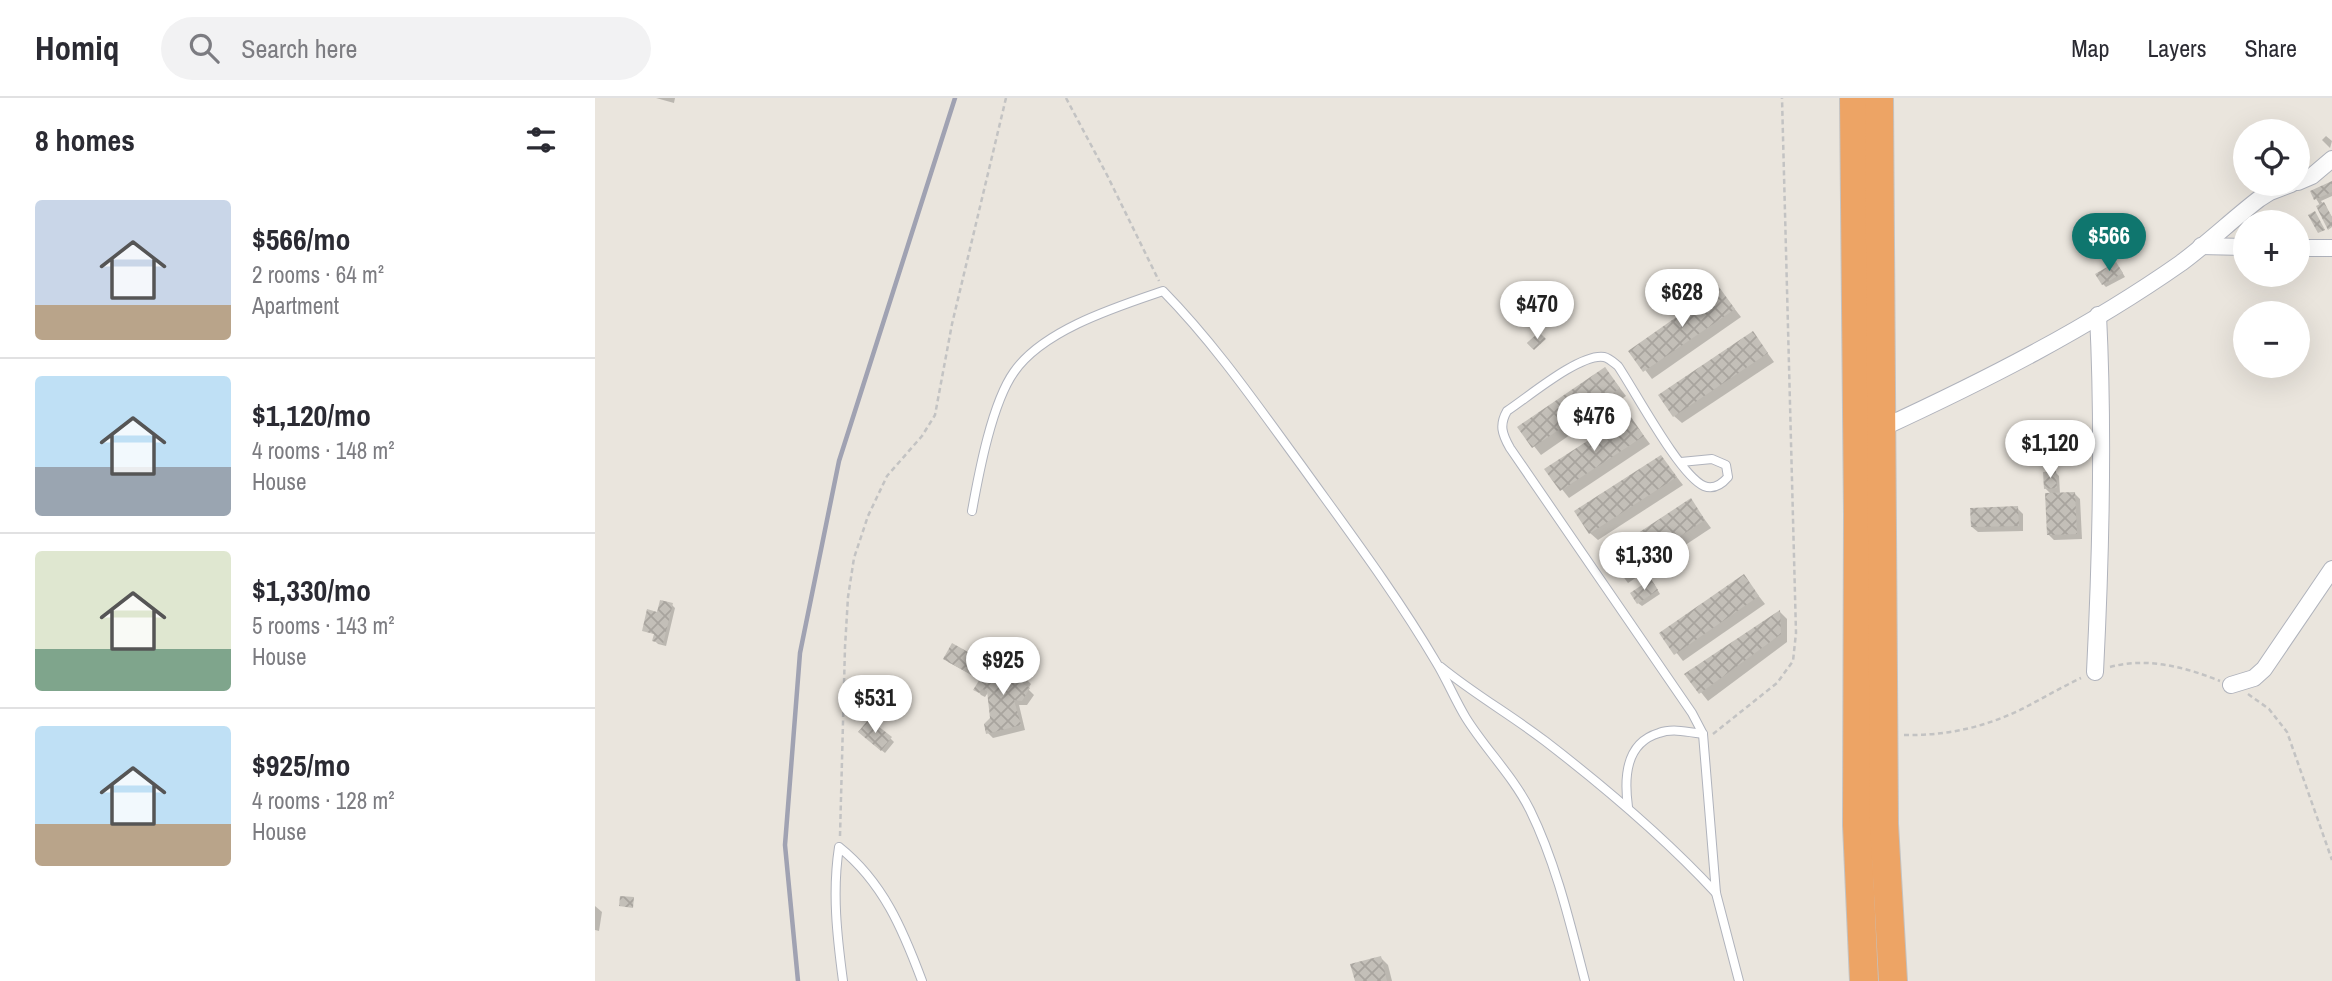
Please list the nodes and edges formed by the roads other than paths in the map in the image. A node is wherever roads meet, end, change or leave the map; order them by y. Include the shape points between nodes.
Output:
1 (1877, 100) edge
2 (2332, 159) edge
3 (2310, 176) edge
4 (2264, 196) edge
5 (2201, 246) junction
6 (2233, 247) edge
7 (2310, 248) edge
8 (2332, 248) edge
9 (2098, 315) junction
10 (1880, 429) junction
11 (1681, 462) junction
12 (972, 510) dead end
13 (2332, 569) edge
14 (1437, 663) junction
15 (2095, 672) road end
16 (2231, 685) road end
17 (1704, 737) junction
18 (1628, 807) junction
19 (1716, 893) junction
20 (843, 981) edge
21 (922, 981) edge
22 (1585, 981) edge
23 (1739, 981) edge
24 (1864, 981) edge
25 (1893, 981) edge

1 - 10 highway
1 - 24 highway via 1858,500 1857,825
2 - 3 street
4 - 5 street
5 - 6 street
5 - 9 street
7 - 8 street
9 - 10 street via 1997,373
9 - 15 street via 2101,542
10 - 25 highway via 1884,824
11 - 11 lane via 1719,460 1726,465 1728,477 1718,486 1703,485
11 - 17 lane via 1618,366 1602,357 1574,366 1502,419 1503,436 1510,448
12 - 14 lane via 982,457 1014,372 1041,344 1163,291 1220,354
13 - 16 street via 2263,669 2254,678
14 - 18 lane
14 - 22 lane via 1466,718 1529,807 1559,887
17 - 18 lane via 1660,732 1635,748 1626,775
17 - 19 lane
18 - 19 lane
19 - 23 lane
20 - 21 lane via 836,915 839,847 859,863 887,903

